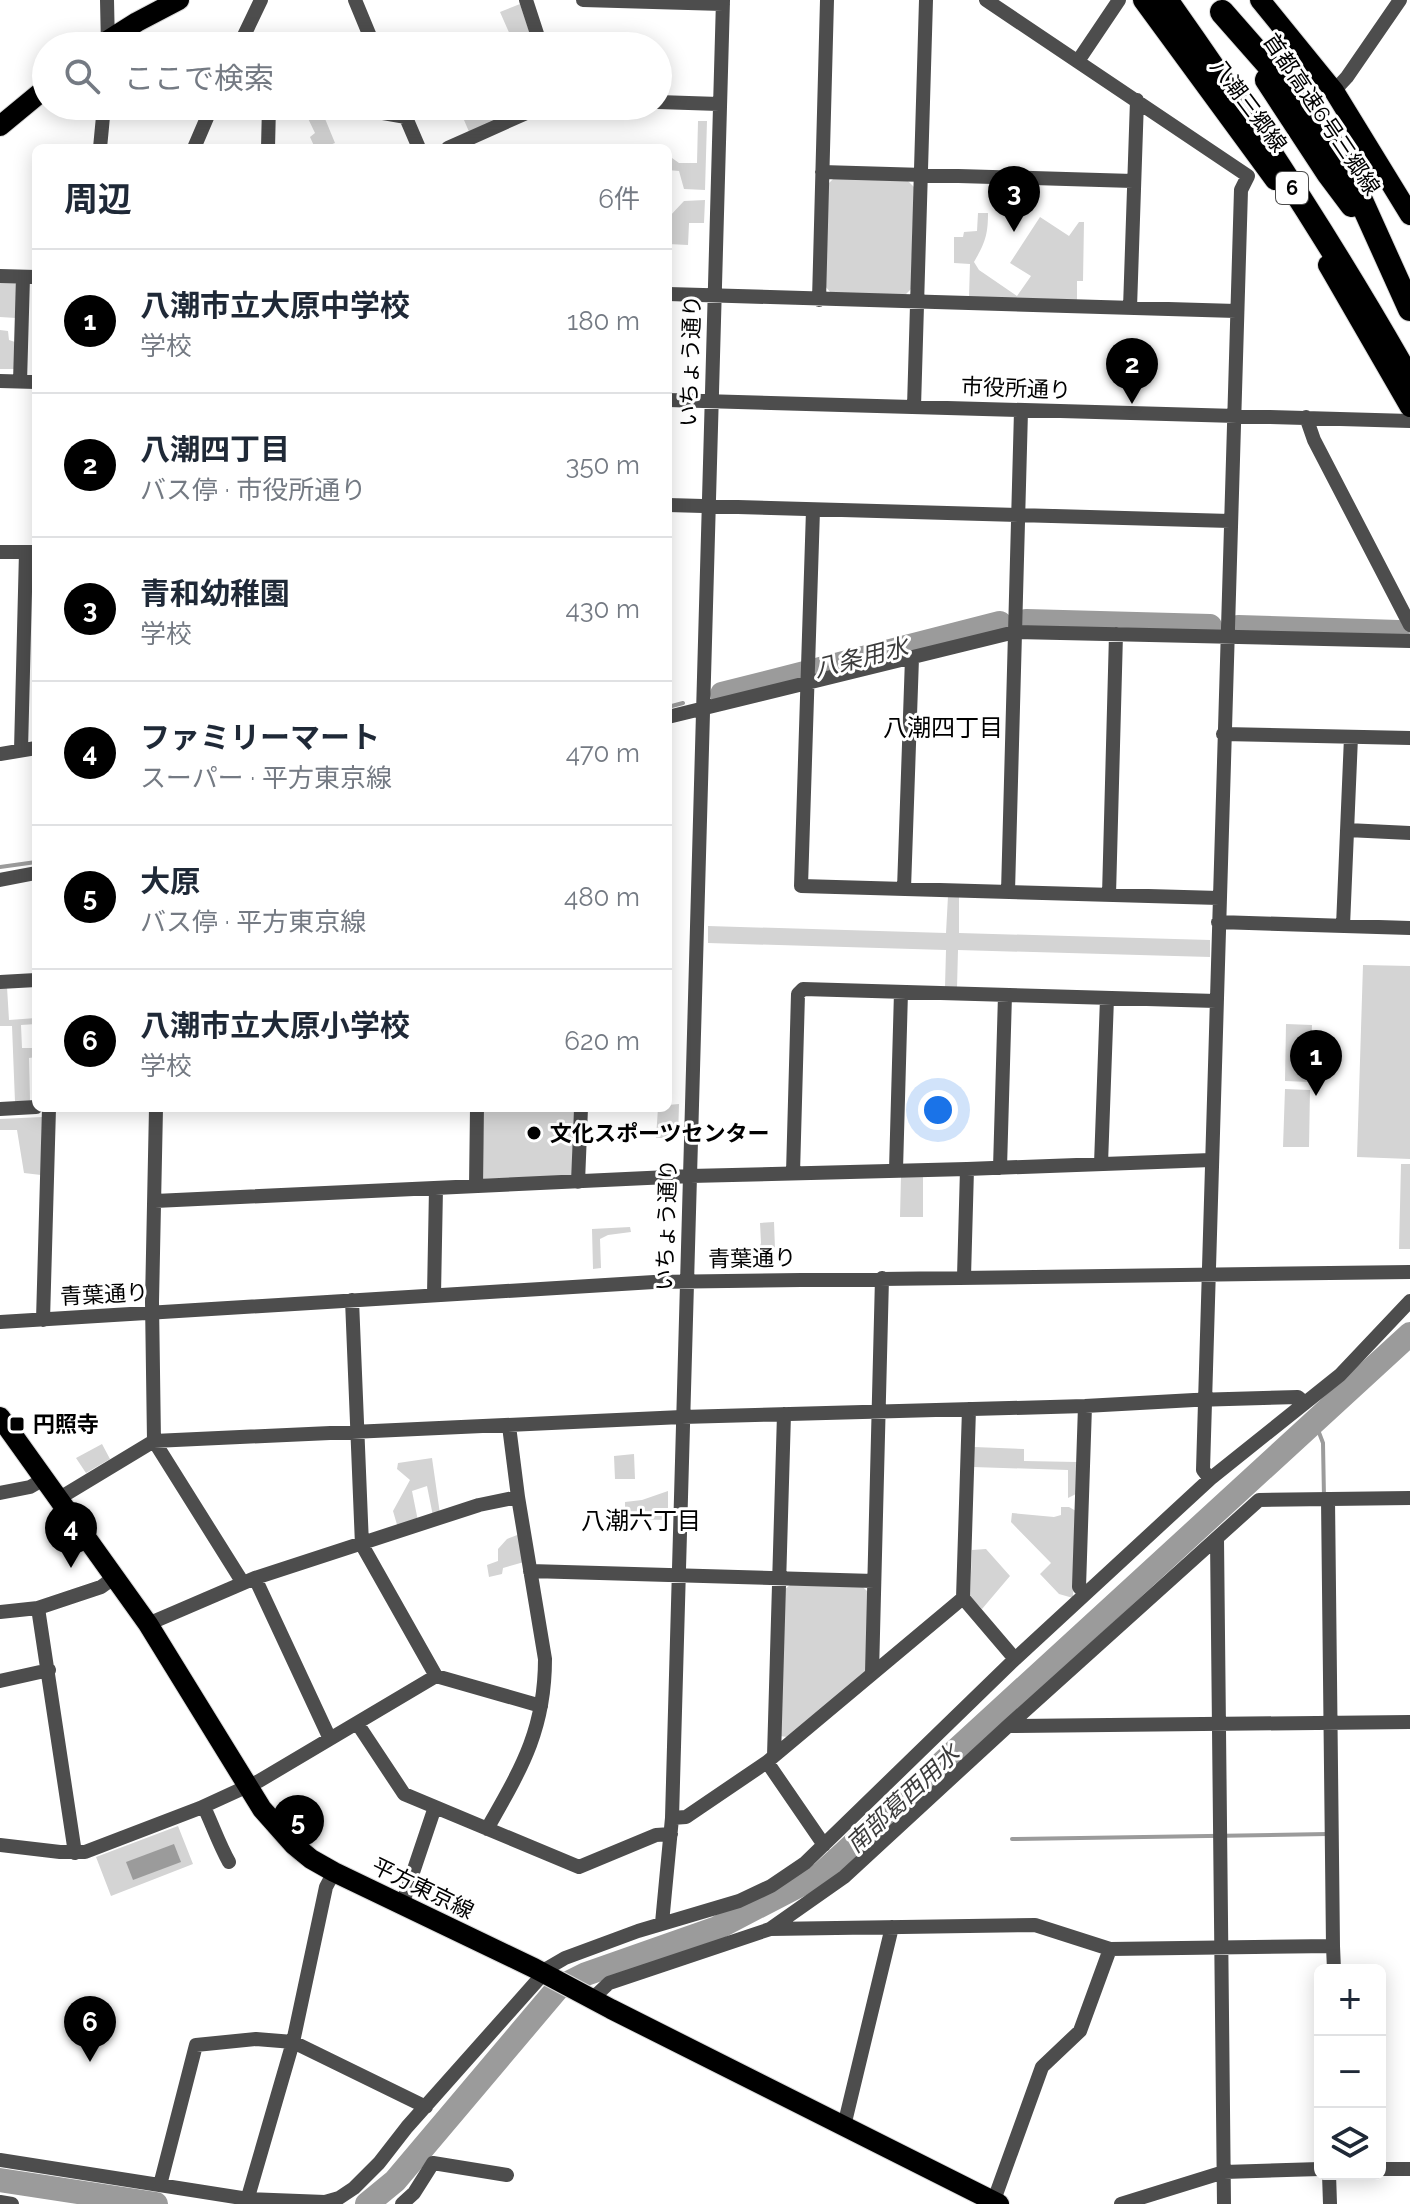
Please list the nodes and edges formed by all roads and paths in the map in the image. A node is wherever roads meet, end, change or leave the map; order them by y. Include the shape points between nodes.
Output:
1 (107, 0) edge
2 (179, 0) edge
3 (261, 0) edge
4 (355, 0) edge
5 (527, 0) edge
6 (583, 0) edge
7 (827, 0) edge
8 (926, 0) edge
9 (986, 0) edge
10 (1119, 0) edge
11 (1143, 0) edge
12 (1152, 0) edge
13 (1166, 0) edge
14 (1260, 0) edge
15 (1400, 0) edge
16 (723, 2) edge
17 (1217, 6) edge
18 (106, 32) edge
19 (125, 32) edge
20 (246, 32) edge
21 (368, 32) edge
22 (537, 32) edge
23 (1078, 61) junction
24 (1334, 91) junction
25 (32, 100) edge
26 (1137, 100) junction
27 (672, 102) edge
28 (719, 104) junction
29 (103, 120) edge
30 (206, 120) edge
31 (269, 120) edge
32 (408, 120) edge
33 (511, 120) edge
34 (0, 126) edge
35 (100, 144) edge
36 (196, 144) edge
37 (268, 144) edge
38 (417, 144) edge
39 (457, 144) edge
40 (1269, 161) junction
41 (822, 172) junction
42 (920, 175) junction
43 (1248, 176) junction
44 (1133, 181) junction
45 (1410, 215) edge
46 (1381, 244) junction
47 (1410, 261) edge
48 (0, 276) edge
49 (29, 277) edge
50 (672, 294) edge
51 (714, 295) junction
52 (819, 300) junction
53 (917, 302) junction
54 (1130, 308) junction
55 (1410, 309) edge
56 (1236, 311) junction
57 (0, 381) edge
58 (1410, 381) edge
59 (20, 382) junction
60 (32, 382) edge
61 (672, 400) edge
62 (711, 401) junction
63 (914, 407) junction
64 (1410, 407) edge
65 (1021, 411) junction
66 (1233, 416) junction
67 (1306, 417) junction
68 (1410, 421) edge
69 (672, 505) edge
70 (709, 506) junction
71 (813, 510) junction
72 (1018, 516) junction
73 (1230, 521) junction
74 (0, 552) edge
75 (31, 552) edge
76 (1410, 625) edge
77 (1015, 632) junction
78 (1116, 634) junction
79 (1226, 637) junction
80 (1410, 641) edge
81 (912, 658) junction
82 (808, 676) junction
83 (703, 709) junction
84 (672, 716) edge
85 (1223, 734) junction
86 (1351, 737) junction
87 (1410, 738) edge
88 (28, 749) edge
89 (0, 754) edge
90 (1347, 830) junction
91 (1410, 833) edge
92 (32, 874) edge
93 (0, 880) edge
94 (904, 889) junction
95 (1008, 892) junction
96 (1109, 895) junction
97 (1219, 898) junction
98 (1218, 922) junction
99 (1343, 926) junction
100 (1410, 928) edge
101 (32, 980) edge
102 (0, 982) edge
103 (901, 992) junction
104 (1005, 995) junction
105 (1107, 998) junction
106 (1216, 1001) junction
107 (32, 1107) edge
108 (0, 1109) edge
109 (49, 1112) edge
110 (156, 1112) edge
111 (477, 1112) edge
112 (581, 1112) edge
113 (1211, 1160) junction
114 (1101, 1164) junction
115 (1000, 1168) junction
116 (967, 1169) junction
117 (896, 1170) junction
118 (793, 1173) junction
119 (690, 1176) junction
120 (578, 1182) junction
121 (476, 1186) junction
122 (436, 1188) junction
123 (155, 1201) junction
124 (1410, 1272) edge
125 (1208, 1274) junction
126 (964, 1277) junction
127 (882, 1278) junction
128 (687, 1281) junction
129 (434, 1295) junction
130 (352, 1300) junction
131 (1410, 1301) edge
132 (152, 1314) junction
133 (43, 1320) junction
134 (0, 1322) edge
135 (1204, 1400) junction
136 (1305, 1403) junction
137 (1085, 1406) junction
138 (969, 1409) junction
139 (879, 1412) junction
140 (784, 1414) junction
141 (0, 1417) edge
142 (682, 1417) junction
143 (509, 1426) junction
144 (357, 1431) junction
145 (154, 1441) junction
146 (44, 1479) junction
147 (1210, 1479) junction
148 (0, 1493) edge
149 (518, 1497) junction
150 (1410, 1498) edge
151 (58, 1499) junction
152 (1328, 1499) junction
153 (1217, 1539) junction
154 (362, 1545) junction
155 (530, 1571) junction
156 (115, 1577) junction
157 (678, 1577) junction
158 (779, 1578) junction
159 (249, 1580) junction
160 (874, 1581) junction
161 (1085, 1594) junction
162 (963, 1598) junction
163 (38, 1608) junction
164 (0, 1612) edge
165 (148, 1624) junction
166 (1015, 1659) junction
167 (49, 1670) junction
168 (872, 1673) junction
169 (436, 1676) junction
170 (0, 1681) edge
171 (541, 1706) junction
172 (1410, 1722) edge
173 (357, 1723) junction
174 (1331, 1723) junction
175 (1219, 1724) junction
176 (1008, 1726) junction
177 (330, 1739) junction
178 (770, 1759) junction
179 (248, 1786) junction
180 (204, 1807) junction
181 (435, 1807) junction
182 (672, 1818) junction
183 (487, 1829) junction
184 (671, 1834) junction
185 (0, 1845) edge
186 (824, 1845) junction
187 (75, 1853) junction
188 (229, 1862) dead end
189 (334, 1872) junction
190 (402, 1905) junction
191 (662, 1923) junction
192 (892, 1927) junction
193 (770, 1929) junction
194 (1333, 1946) junction
195 (1220, 1948) junction
196 (1110, 1949) junction
197 (1334, 1964) edge
198 (545, 1974) junction
199 (586, 1996) junction
200 (293, 2042) junction
201 (426, 2107) junction
202 (844, 2126) junction
203 (0, 2160) edge
204 (1314, 2169) edge
205 (1386, 2169) edge
206 (1410, 2169) edge
207 (1224, 2172) junction
208 (507, 2175) dead end
209 (1329, 2180) edge
210 (160, 2185) junction
211 (972, 2197) edge
212 (247, 2201) edge
213 (0, 2202) edge
214 (997, 2202) edge
215 (12, 2204) edge
216 (402, 2204) edge
217 (1121, 2204) edge
218 (1224, 2204) edge
219 (1330, 2204) edge

1 - 18 street
2 - 19 main road
3 - 20 street
4 - 21 street
5 - 22 street
6 - 16 street
7 - 41 street
8 - 42 street
9 - 23 street
10 - 23 street
11 - 40 main road, 八潮三郷線
12 - 40 highway
13 - 40 highway, 6
14 - 24 main road
15 - 24 street
16 - 28 street, いちょう通り
17 - 46 highway, 首都高速6号三郷線 / 6
23 - 26 street
24 - 45 main road
25 - 34 main road
26 - 43 street
26 - 44 street
27 - 28 street
28 - 51 street, いちょう通り
29 - 35 street
30 - 36 street
31 - 37 street
32 - 38 street
33 - 39 street
40 - 43 street
40 - 58 highway, 6 via 1344,270
40 - 64 main road, 八潮三郷線
41 - 42 street
41 - 52 street
42 - 44 street
42 - 53 street
43 - 56 street via 1241,190
44 - 54 street
46 - 47 highway
46 - 55 highway, 首都高速6号三郷線 / 6
48 - 49 street
49 - 59 street
50 - 51 street
51 - 52 street
51 - 62 street, いちょう通り
52 - 53 street
53 - 54 street
53 - 63 street
54 - 56 street
56 - 66 street
57 - 59 street
59 - 60 street
61 - 62 street, 市役所通り
62 - 63 street, 市役所通り
62 - 70 street, いちょう通り
63 - 65 street, 市役所通り
65 - 66 street, 市役所通り
65 - 72 street
66 - 67 street, 市役所通り
66 - 73 street
67 - 68 street, 市役所通り
67 - 76 street
69 - 70 street
70 - 71 street
70 - 83 street, いちょう通り
71 - 72 street
71 - 82 street
72 - 73 street
72 - 77 street
73 - 79 street
74 - 75 street
75 - 88 street
77 - 78 street
77 - 81 street
77 - 95 street
78 - 79 street
78 - 96 street
79 - 80 street
79 - 85 street
81 - 82 street
81 - 94 street
82 - 83 street
82 - 94 street via 801,886
83 - 84 street
83 - 119 street, いちょう通り
85 - 86 street
85 - 97 street
86 - 87 street
86 - 90 street
88 - 89 street
90 - 91 street
90 - 99 street
92 - 93 street
94 - 95 street
95 - 96 street
96 - 97 street
97 - 98 street
98 - 99 street
98 - 106 street
99 - 100 street
101 - 102 street
103 - 104 street
103 - 117 street
103 - 118 street via 803,989 798,994
104 - 105 street
104 - 115 street
105 - 106 street
105 - 114 street
106 - 113 street
107 - 108 street
109 - 133 street
110 - 123 street
111 - 121 street
112 - 120 street
113 - 114 street
113 - 125 street
114 - 115 street
115 - 116 street
116 - 117 street
116 - 126 street
117 - 118 street
118 - 119 street
119 - 120 street
119 - 128 street, いちょう通り
120 - 121 street
121 - 122 street
122 - 123 street
122 - 129 street
123 - 132 street
124 - 125 street, 青葉通り
125 - 126 street, 青葉通り
125 - 135 street
126 - 127 street, 青葉通り
127 - 128 street, 青葉通り
127 - 139 street
128 - 129 street, 青葉通り
128 - 142 street, いちょう通り
129 - 130 street, 青葉通り
130 - 132 street, 青葉通り
130 - 144 street
131 - 136 street via 1340,1375
132 - 133 street, 青葉通り
132 - 145 street
133 - 134 street, 青葉通り
135 - 136 street via 1298,1397
135 - 137 street
135 - 147 street via 1203,1470
136 - 147 street
137 - 138 street
137 - 161 street via 1079,1587
138 - 139 street
138 - 162 street
139 - 140 street
139 - 160 street
140 - 142 street
140 - 158 street
141 - 146 main road, 平方東京線
142 - 143 street
142 - 157 street, いちょう通り
143 - 144 street
143 - 149 street
144 - 145 street
144 - 154 street
145 - 151 street
145 - 159 street
146 - 148 street
146 - 151 main road, 平方東京線
147 - 161 street
149 - 154 street
149 - 155 street
150 - 152 street
151 - 156 main road, 平方東京線
152 - 153 street via 1259,1500
152 - 174 street
153 - 175 street
153 - 176 street
154 - 159 street
154 - 169 street
155 - 157 street
155 - 171 street via 545,1659
156 - 163 street via 101,1587
156 - 165 main road, 平方東京線
157 - 158 street
157 - 182 street, いちょう通り
158 - 160 street
158 - 178 street
159 - 165 street
159 - 177 street
160 - 168 street
161 - 166 street
162 - 166 street
162 - 168 street
163 - 164 street
163 - 167 street
165 - 179 main road, 平方東京線
166 - 186 street
167 - 170 street
167 - 187 street
168 - 178 street
169 - 171 street
169 - 173 street
171 - 183 street via 533,1741
172 - 174 street
173 - 177 street
173 - 181 street via 404,1794
174 - 175 street
174 - 194 street
175 - 176 street
175 - 195 street
176 - 193 street via 844,1877
177 - 179 street
178 - 182 street via 686,1817
178 - 186 street
179 - 180 street
179 - 189 main road, 平方東京線 via 294,1845
180 - 187 street
180 - 188 street
181 - 183 street
181 - 190 street
182 - 184 street, いちょう通り
183 - 184 street via 579,1867 656,1835
184 - 191 street, いちょう通り
185 - 187 street
186 - 191 street via 771,1886
189 - 190 main road, 平方東京線
189 - 200 street via 315,1931
190 - 198 main road, 平方東京線
191 - 198 street via 565,1958
192 - 193 street
192 - 196 street via 1035,1925
192 - 202 street
193 - 199 street via 609,1983
194 - 195 street
194 - 197 street
195 - 196 street
195 - 207 street
196 - 214 street via 1080,2031 1042,2067
198 - 199 main road, 平方東京線
198 - 201 street
199 - 202 main road, 平方東京線
200 - 201 street
200 - 210 street via 256,2039 196,2045
200 - 212 street
201 - 212 street via 366,2176 339,2198
202 - 211 main road, 平方東京線
203 - 210 street
204 - 207 street
205 - 206 street
207 - 217 street
207 - 218 street
208 - 216 street via 433,2163
209 - 219 street
210 - 212 street
211 - 214 main road, 平方東京線
213 - 215 street

